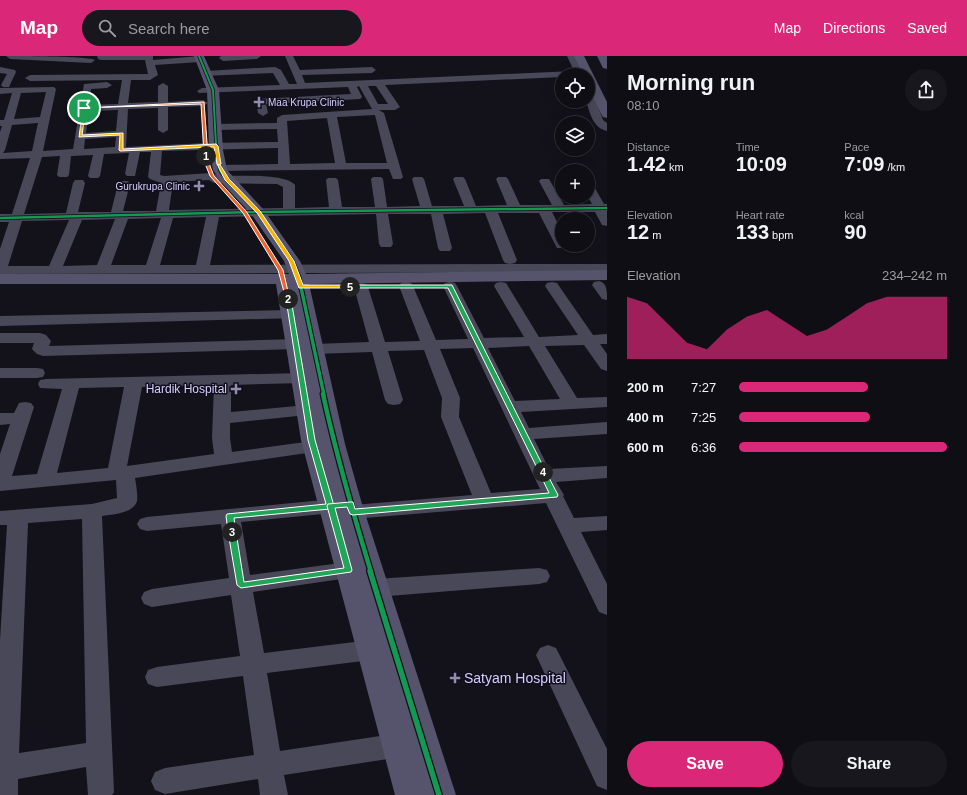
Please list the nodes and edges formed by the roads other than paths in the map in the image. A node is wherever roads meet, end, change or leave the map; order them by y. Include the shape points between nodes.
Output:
1 (257, 56) edge
2 (571, 56) edge
3 (579, 56) edge
4 (602, 56) edge
5 (34, 57) junction
6 (101, 57) dead end
7 (223, 57) edge
8 (54, 58) junction
9 (75, 60) junction
10 (91, 60) dead end
11 (294, 60) edge
12 (5, 61) edge
13 (334, 61) dead end
14 (148, 62) edge
15 (44, 66) dead end
16 (66, 66) dead end
17 (607, 66) edge
18 (579, 68) edge
19 (582, 68) edge
20 (27, 69) junction
21 (372, 70) dead end
22 (263, 71) junction
23 (339, 71) junction
24 (244, 72) junction
25 (231, 73) junction
26 (297, 73) junction
27 (200, 74) edge
28 (555, 75) edge
29 (90, 78) junction
30 (127, 81) junction
31 (379, 83) junction
32 (348, 84) junction
33 (362, 84) junction
34 (163, 86) dead end
35 (303, 86) junction
36 (286, 87) junction
37 (3, 88) edge
38 (253, 88) junction
39 (271, 88) junction
40 (17, 90) junction
41 (595, 94) edge
42 (163, 104) junction
43 (123, 106) junction
44 (84, 108) junction
45 (594, 108) edge
46 (263, 113) dead end
47 (331, 114) junction
48 (607, 114) edge
49 (45, 120) junction
50 (4, 122) edge
51 (281, 126) junction
52 (607, 128) edge
53 (163, 130) dead end
54 (122, 134) junction
55 (80, 136) junction
56 (282, 144) junction
57 (135, 149) junction
58 (0, 150) edge
59 (120, 150) junction
60 (99, 151) junction
61 (78, 152) junction
62 (66, 153) junction
63 (37, 154) junction
64 (156, 154) junction
65 (0, 156) edge
66 (215, 160) junction
67 (341, 166) junction
68 (394, 166) junction
69 (284, 167) junction
70 (63, 175) dead end
71 (94, 176) dead end
72 (397, 177) dead end
73 (418, 178) dead end
74 (377, 179) dead end
75 (459, 179) dead end
76 (502, 179) dead end
77 (332, 180) dead end
78 (167, 181) junction
79 (544, 181) dead end
80 (79, 183) dead end
81 (595, 196) edge
82 (543, 208) junction
83 (560, 208) junction
84 (603, 208) edge
85 (471, 209) junction
86 (490, 209) junction
87 (515, 209) junction
88 (381, 210) junction
89 (431, 210) junction
90 (336, 211) junction
91 (252, 212) junction
92 (289, 212) junction
93 (213, 213) junction
94 (165, 214) junction
95 (120, 215) junction
96 (74, 216) junction
97 (0, 218) edge
98 (18, 218) junction
99 (607, 222) edge
100 (555, 231) edge
101 (386, 244) dead end
102 (445, 248) dead end
103 (566, 252) edge
104 (510, 260) junction
105 (574, 268) junction
106 (607, 268) edge
107 (0, 270) edge
108 (54, 270) junction
109 (102, 270) junction
110 (152, 270) junction
111 (202, 270) junction
112 (291, 276) junction
113 (0, 279) edge
114 (406, 286) junction
115 (450, 286) junction
116 (501, 286) junction
117 (552, 286) junction
118 (605, 286) edge
119 (361, 287) junction
120 (0, 289) edge
121 (291, 315) junction
122 (0, 321) edge
123 (0, 338) edge
124 (607, 338) edge
125 (588, 339) junction
126 (534, 341) junction
127 (478, 343) junction
128 (429, 344) junction
129 (305, 346) junction
130 (378, 346) junction
131 (607, 366) edge
132 (0, 373) edge
133 (302, 378) junction
134 (223, 380) junction
135 (134, 382) junction
136 (72, 384) junction
137 (394, 400) dead end
138 (607, 402) edge
139 (572, 404) junction
140 (510, 407) junction
141 (307, 410) junction
142 (222, 418) junction
143 (0, 419) edge
144 (607, 428) edge
145 (524, 434) junction
146 (324, 446) junction
147 (224, 460) junction
148 (607, 472) edge
149 (120, 473) junction
150 (545, 476) junction
151 (45, 480) junction
152 (0, 483) edge
153 (554, 495) junction
154 (484, 501) junction
155 (344, 507) junction
156 (92, 511) junction
157 (230, 516) junction
158 (9, 517) edge
159 (607, 523) edge
160 (147, 524) dead end
161 (569, 526) junction
162 (348, 570) junction
163 (539, 576) dead end
164 (601, 582) edge
165 (241, 585) junction
166 (376, 588) junction
167 (152, 598) dead end
168 (607, 606) edge
169 (371, 650) junction
170 (548, 655) dead end
171 (253, 664) junction
172 (157, 677) dead end
173 (410, 743) junction
174 (99, 753) junction
175 (269, 765) junction
176 (3, 768) edge
177 (607, 777) edge
178 (165, 780) dead end
179 (100, 792) dead end
180 (4, 795) edge
181 (274, 795) edge
182 (412, 795) edge
183 (439, 795) edge

1 - 7 street
2 - 18 street
3 - 19 street
4 - 17 street
5 - 8 street
5 - 12 street
5 - 20 street
6 - 14 street
7 - 25 street
8 - 9 street
8 - 15 street
9 - 10 street
9 - 16 street
11 - 26 street
12 - 20 street
12 - 37 street via 12,72
13 - 23 street
14 - 27 street
14 - 30 street via 152,76
20 - 29 street
21 - 23 street
22 - 24 street
22 - 36 street via 277,71
22 - 39 street
23 - 26 street
23 - 32 street
24 - 25 street
24 - 38 street
25 - 27 street
26 - 35 street
27 - 38 street
27 - 42 street
27 - 66 street
28 - 31 street
29 - 30 street via 91,85
29 - 44 street
30 - 43 street
31 - 33 street
31 - 33 street via 395,107 375,107
32 - 33 street
32 - 35 street
32 - 46 street via 357,97 261,101
34 - 42 street
35 - 36 street
36 - 39 street
37 - 40 street
38 - 39 street
40 - 49 street via 55,89
40 - 50 street
41 - 48 street
42 - 43 street
42 - 53 street
43 - 44 street
43 - 54 street
44 - 55 street
45 - 52 street via 599,122
47 - 51 street via 284,117 281,119
47 - 67 street
47 - 68 street via 379,113
49 - 50 street
49 - 63 street
50 - 58 street
51 - 56 street
51 - 66 street
54 - 55 street
54 - 59 street
55 - 61 street
56 - 66 street
56 - 69 street
57 - 59 street
57 - 64 street
57 - 95 street
59 - 60 street
60 - 61 street
60 - 71 street
61 - 62 street
62 - 63 street
62 - 70 street
63 - 65 street
63 - 98 street
64 - 66 street
64 - 78 street via 154,178
66 - 69 street
66 - 78 street
66 - 91 street
66 - 92 street via 288,183
67 - 68 street
67 - 69 street
68 - 72 street
73 - 89 street
74 - 88 street
75 - 85 street
76 - 87 street
77 - 90 street
78 - 94 street
79 - 83 street
80 - 96 street
81 - 84 street
82 - 83 street
82 - 87 street
82 - 100 street
83 - 84 street
84 - 99 street
85 - 86 street
85 - 89 street
86 - 87 street
86 - 104 street
88 - 89 street
88 - 90 street
88 - 101 street
89 - 102 street
90 - 92 street
91 - 92 street
91 - 93 street
91 - 112 street
93 - 94 street
93 - 111 street
94 - 95 street
94 - 110 street
95 - 96 street
95 - 109 street
96 - 98 street
96 - 108 street
97 - 98 street
98 - 107 street
103 - 105 street
104 - 105 street
104 - 112 street
105 - 106 street
105 - 112 street
105 - 118 street
107 - 108 street
108 - 109 street
109 - 110 street
110 - 111 street
111 - 112 street
112 - 113 street via 217,280
112 - 119 street
112 - 120 street
112 - 121 street
112 - 129 street
114 - 115 street
114 - 119 street
114 - 128 street
115 - 116 street
115 - 127 street
116 - 117 street
116 - 126 street
117 - 118 street
117 - 125 street
119 - 130 street
121 - 122 street
121 - 129 street
123 - 129 street via 40,338 43,340 40,349 43,351
124 - 125 street
125 - 126 street
125 - 131 street
126 - 127 street
126 - 139 street
127 - 128 street
127 - 140 street
128 - 130 street
128 - 154 street via 450,398 450,417
129 - 130 street
129 - 133 street
129 - 146 street
130 - 137 street
132 - 136 street
133 - 134 street
133 - 141 street
134 - 135 street
134 - 142 street
135 - 136 street
135 - 149 street
136 - 151 street
138 - 139 street
139 - 140 street
140 - 145 street
141 - 142 street
141 - 146 street
142 - 147 street
143 - 152 street via 24,413
144 - 145 street
145 - 150 street
146 - 147 street
146 - 155 street
147 - 149 street
148 - 150 street
149 - 151 street
149 - 156 street via 127,500 122,505
150 - 153 street
151 - 152 street
153 - 154 street
153 - 161 street
154 - 155 street
155 - 157 street
155 - 162 street
155 - 166 street
156 - 158 street
156 - 174 street
157 - 160 street
157 - 165 street
158 - 176 street
159 - 161 street
161 - 164 street
162 - 165 street
162 - 169 street
163 - 166 street
164 - 168 street
165 - 167 street
165 - 171 street
166 - 173 street
169 - 171 street
169 - 173 street
170 - 177 street
171 - 172 street
171 - 175 street
173 - 175 street
173 - 182 street
173 - 183 street
174 - 176 street
174 - 179 street
175 - 178 street
175 - 181 street
176 - 180 street

